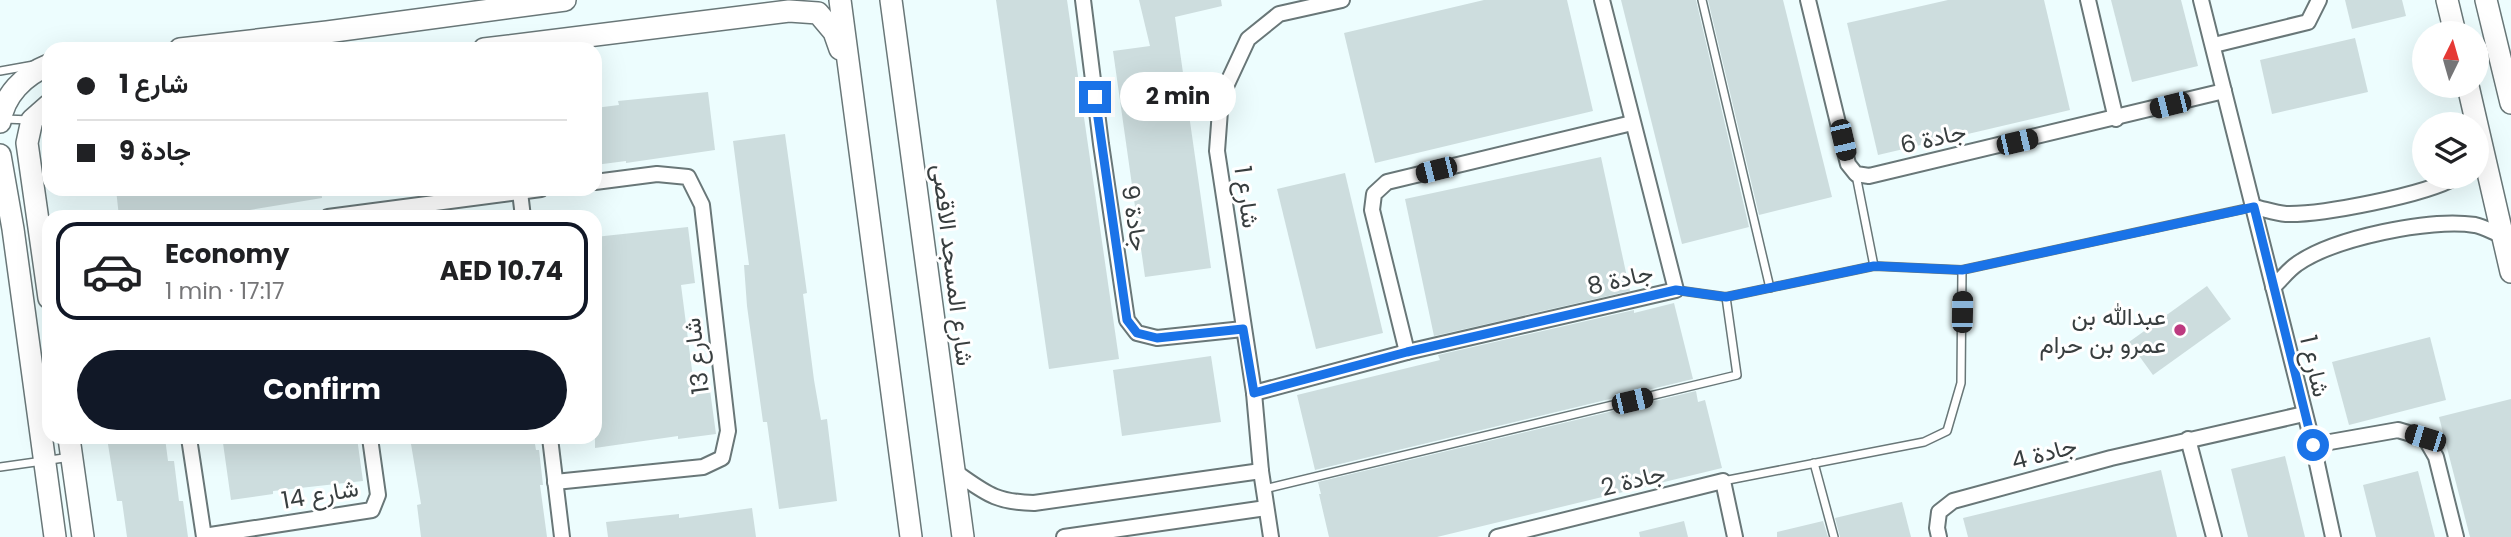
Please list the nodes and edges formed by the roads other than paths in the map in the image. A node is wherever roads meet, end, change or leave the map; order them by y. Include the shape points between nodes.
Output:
1 (565, 0) edge
2 (840, 0) edge
3 (891, 0) edge
4 (1083, 0) edge
5 (1342, 0) edge
6 (1602, 0) edge
7 (1702, 0) edge
8 (1808, 0) edge
9 (2088, 0) edge
10 (2201, 0) edge
11 (2319, 0) edge
12 (2447, 0) edge
13 (2486, 0) edge
14 (728, 9) edge
15 (2452, 21) edge
16 (241, 42) edge
17 (527, 42) edge
18 (2214, 45) junction
19 (42, 65) edge
20 (42, 68) edge
21 (0, 71) edge
22 (852, 82) junction
23 (2224, 91) junction
24 (2511, 103) edge
25 (42, 111) edge
26 (2116, 118) junction
27 (0, 120) edge
28 (32, 120) junction
29 (1632, 123) junction
30 (0, 155) edge
31 (1856, 174) junction
32 (602, 181) edge
33 (2426, 189) edge
34 (2489, 189) edge
35 (490, 196) edge
36 (4, 200) edge
37 (2254, 207) junction
38 (387, 210) edge
39 (39, 226) junction
40 (13, 229) junction
41 (2501, 235) junction
42 (42, 248) edge
43 (1874, 266) junction
44 (1962, 270) junction
45 (2511, 272) edge
46 (2273, 287) junction
47 (1770, 288) junction
48 (1676, 290) junction
49 (1726, 297) junction
50 (1243, 329) junction
51 (1407, 352) junction
52 (1254, 393) junction
53 (2304, 414) junction
54 (42, 439) edge
55 (2188, 439) junction
56 (43, 444) edge
57 (190, 444) edge
58 (371, 444) edge
59 (551, 444) edge
60 (2313, 445) junction
61 (70, 447) edge
62 (45, 461) junction
63 (1814, 463) junction
64 (0, 467) edge
65 (954, 471) junction
66 (1261, 471) junction
67 (1723, 481) junction
68 (555, 482) junction
69 (1263, 489) junction
70 (1266, 508) junction
71 (55, 537) edge
72 (82, 537) edge
73 (204, 537) edge
74 (562, 537) edge
75 (911, 537) edge
76 (963, 537) edge
77 (1064, 537) edge
78 (1271, 537) edge
79 (1497, 537) edge
80 (1735, 537) edge
81 (1834, 537) edge
82 (1939, 537) edge
83 (2214, 537) edge
84 (2333, 537) edge
85 (2456, 537) edge

1 - 16 street
2 - 22 street
3 - 65 street, شارع المسجد الاقصى
4 - 50 street, جادة 9 via 1127,320 1137,333 1157,338
5 - 50 street, شارع 1 via 1279,14 1248,39 1221,97 1217,151
6 - 29 street, جادة 8
7 - 47 lane
8 - 31 street via 1848,164
9 - 26 street
10 - 18 street, شارع 1
11 - 18 street via 2308,23
12 - 15 street
13 - 24 street
14 - 17 street
14 - 22 street via 818,13 834,32
18 - 23 street, شارع 1
19 - 21 lane
20 - 27 street via 16,88
22 - 75 street
23 - 26 street, جادة 6
23 - 37 street, شارع 1
25 - 28 street
26 - 31 street, جادة 6 via 1868,176
27 - 28 lane
28 - 39 street via 27,143
29 - 48 street, جادة 8
29 - 51 street via 1387,182 1374,194 1372,210
30 - 36 street
31 - 43 lane
32 - 68 street, شارع 13 via 657,174 688,177 702,205 728,431 722,458 703,467
33 - 37 street via 2327,211 2284,214
34 - 41 street
35 - 38 street
36 - 40 street
37 - 44 lane
37 - 46 street, شارع 1
39 - 40 street
39 - 42 street
40 - 54 street
41 - 45 street
41 - 46 street via 2477,225 2439,223 2381,234 2335,245 2296,265
43 - 44 lane
43 - 47 lane
44 - 63 lane via 1961,383 1947,431 1924,442
46 - 53 street, شارع 1
47 - 49 lane
48 - 49 lane
48 - 51 street, جادة 8
49 - 69 lane via 1737,375
50 - 52 street, شارع 1
51 - 52 street, جادة 8
52 - 66 street, شارع 1
53 - 55 street, جادة 4
53 - 60 street, شارع 1
55 - 82 street, جادة 4 via 1953,501 1940,512
55 - 83 street
56 - 62 street
57 - 73 street
58 - 73 street, شارع 14 via 378,495 372,510
59 - 68 street
60 - 84 street, شارع 1
60 - 85 street via 2398,430 2425,438 2436,457
61 - 62 lane
61 - 72 street
62 - 64 lane
62 - 71 street
63 - 67 lane
63 - 81 lane
65 - 66 street via 1008,503 1034,503
65 - 76 street, شارع المسجد الاقصى
66 - 69 street, شارع 1
67 - 79 street, جادة 2
67 - 80 street
68 - 74 street
69 - 70 street, شارع 1
70 - 77 street
70 - 78 street, شارع 1

